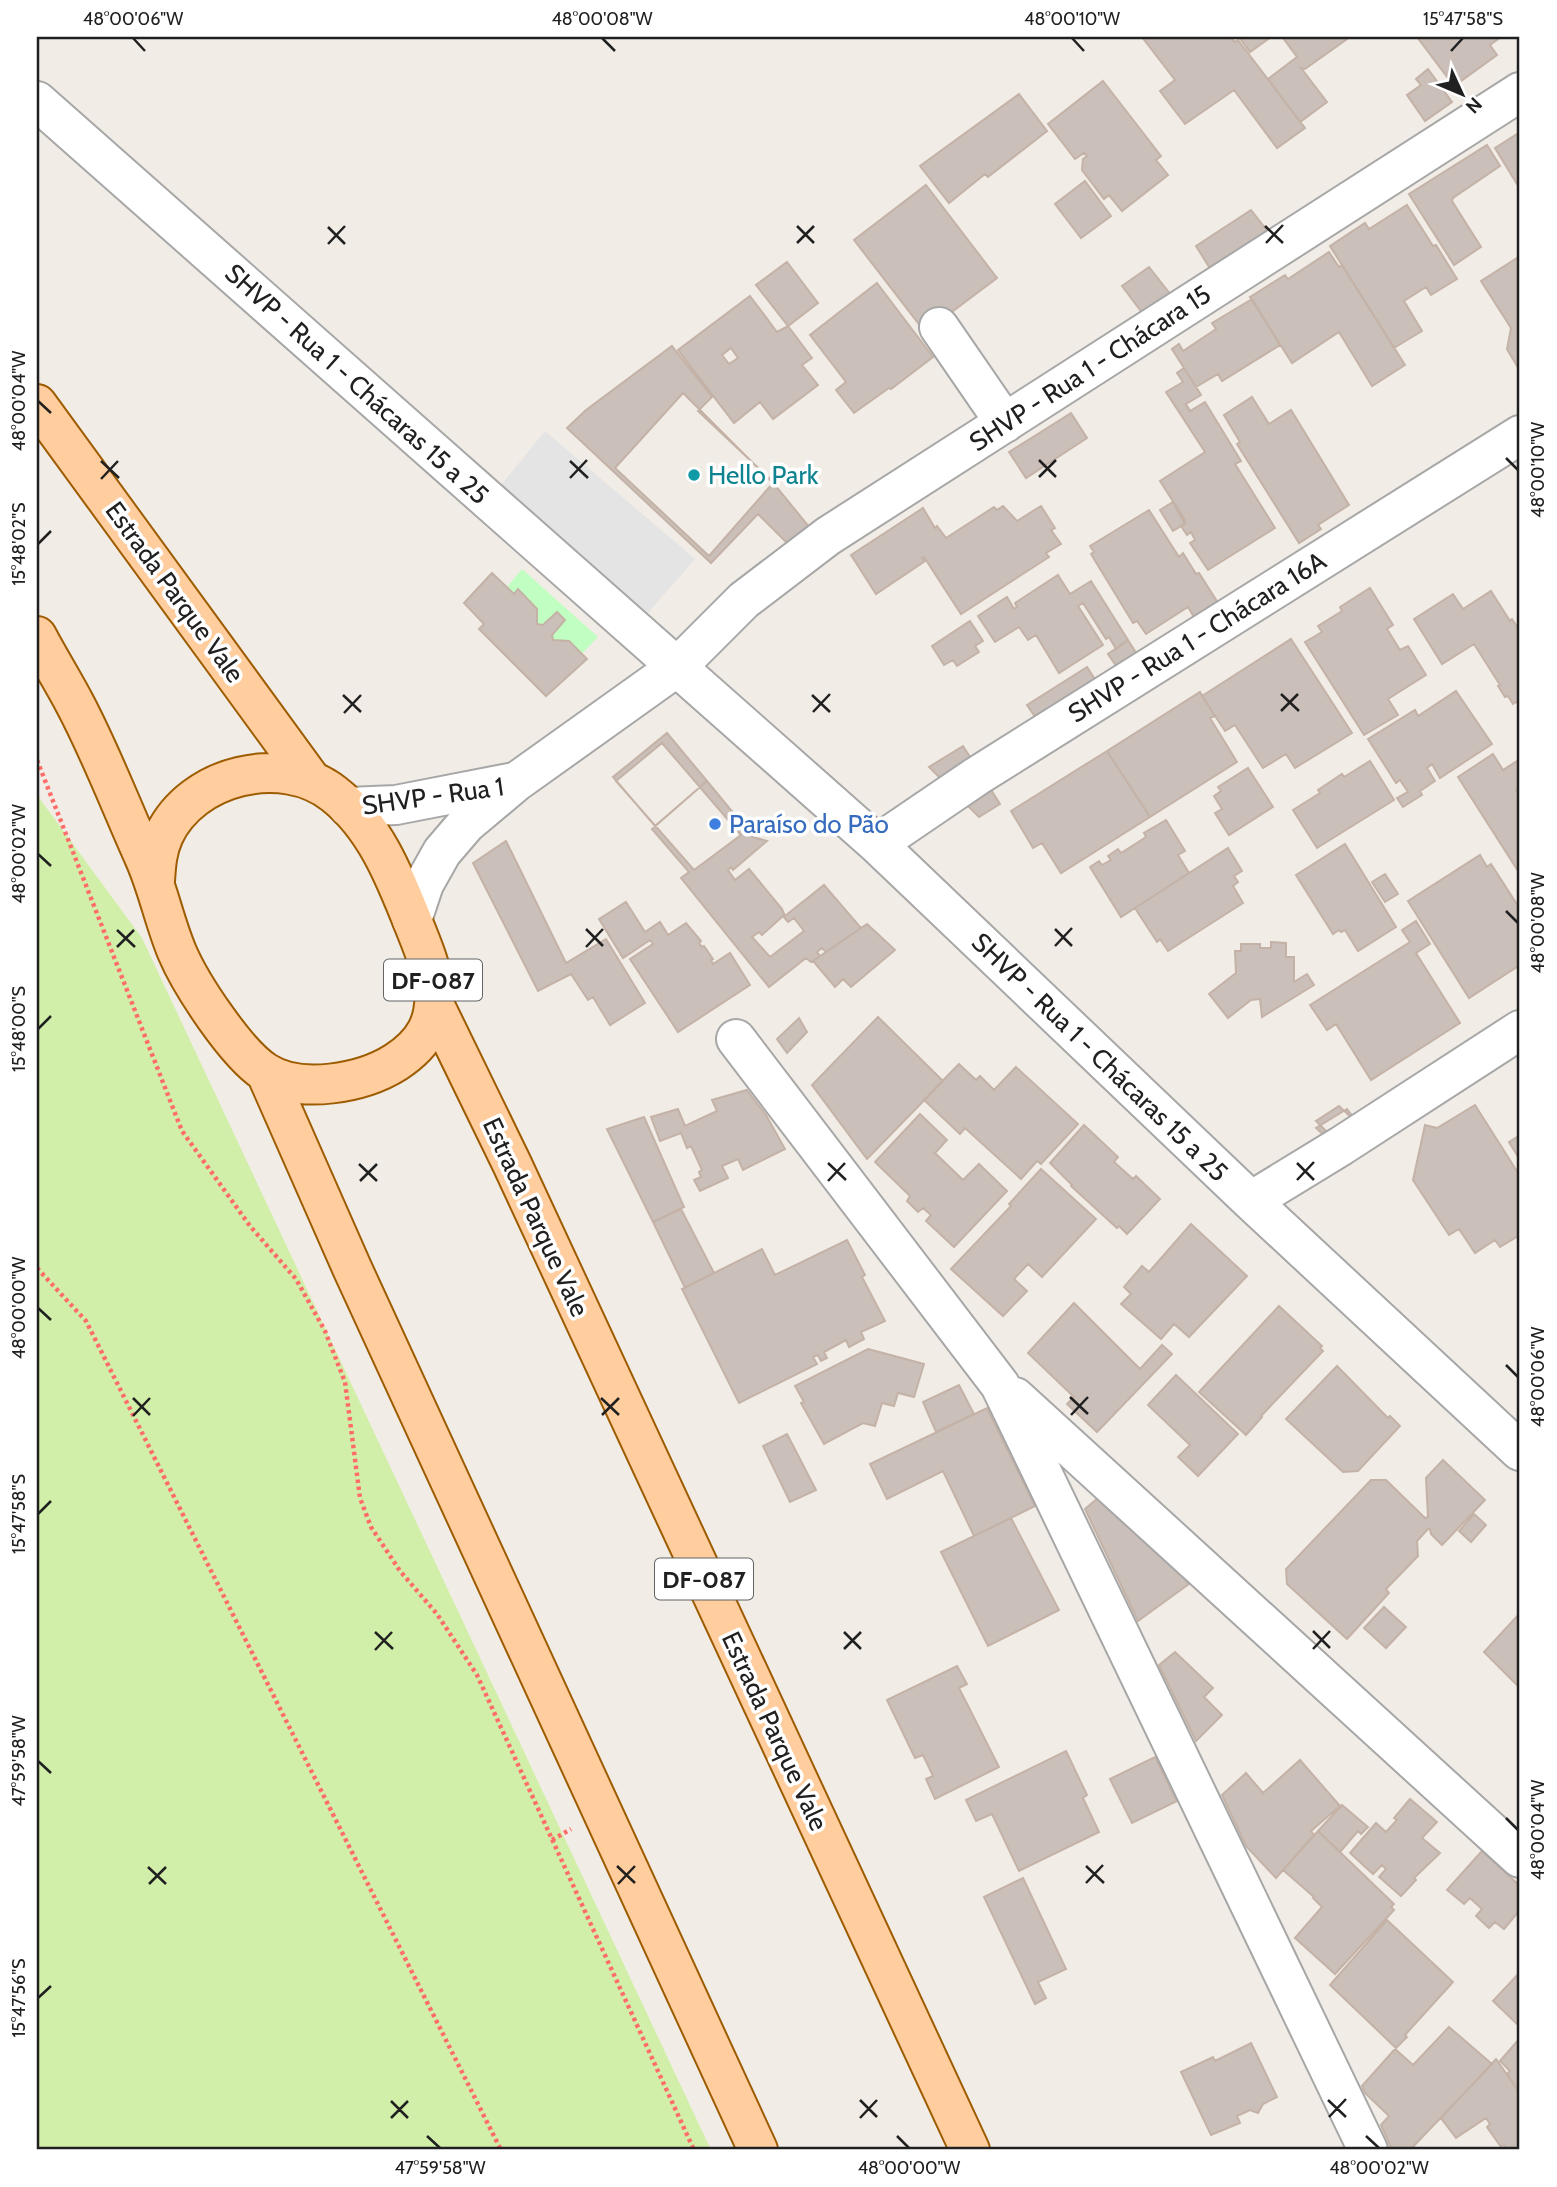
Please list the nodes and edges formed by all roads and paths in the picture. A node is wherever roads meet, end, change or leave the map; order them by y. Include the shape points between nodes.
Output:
1 (1520, 92) edge
2 (37, 101) edge
3 (939, 327) dead end
4 (37, 404) edge
5 (1005, 423) junction
6 (1520, 435) edge
7 (37, 636) edge
8 (677, 667) junction
9 (37, 760) edge
10 (312, 781) junction
11 (516, 782) junction
12 (348, 807) junction
13 (877, 844) junction
14 (155, 881) junction
15 (412, 920) junction
16 (436, 1008) junction
17 (1520, 1030) edge
18 (736, 1039) dead end
19 (266, 1073) junction
20 (1251, 1201) junction
21 (37, 1268) edge
22 (1000, 1385) junction
23 (1520, 1451) edge
24 (1520, 1858) edge
25 (501, 2150) edge
26 (694, 2150) edge
27 (758, 2150) edge
28 (970, 2150) edge
29 (1368, 2150) edge

1 - 5 street, SHVP - Rua 1 - Chácara 15
2 - 8 street, SHVP - Rua 1 - Chácaras 15 a 25
3 - 5 street
4 - 10 main road, Estrada Parque Vale / DF-087
5 - 8 street, SHVP - Rua 1 - Chácara 15 via 828,536 744,600
6 - 13 street, SHVP - Rua 1 - Chácara 16A via 977,776
7 - 14 main road, DF-087 via 76,706
8 - 11 street
8 - 13 street, SHVP - Rua 1 - Chácaras 15 a 25
9 - 26 path via 182,1131 250,1226 296,1279 325,1331 345,1382 360,1498 371,1527 477,1675
10 - 12 main road, DF-087
10 - 14 main road, DF-087 via 257,773 217,784 196,796 165,832
11 - 12 street, SHVP - Rua 1 via 396,806
11 - 15 street, SHVP - Rua 1 via 466,824 442,852 424,884
12 - 15 main road, DF-087 via 383,854
13 - 20 street, SHVP - Rua 1 - Chácaras 15 a 25
14 - 19 main road, DF-087 via 190,978 244,1053
15 - 16 main road, DF-087 via 433,978
16 - 19 main road, DF-087 via 414,1049 379,1072 314,1085
16 - 28 main road, Estrada Parque Vale / DF-087
17 - 20 street
18 - 22 street
19 - 27 main road, DF-087
20 - 23 street, SHVP - Rua 1 - Chácaras 15 a 25
21 - 25 path via 86,1321
22 - 24 street
22 - 29 street

